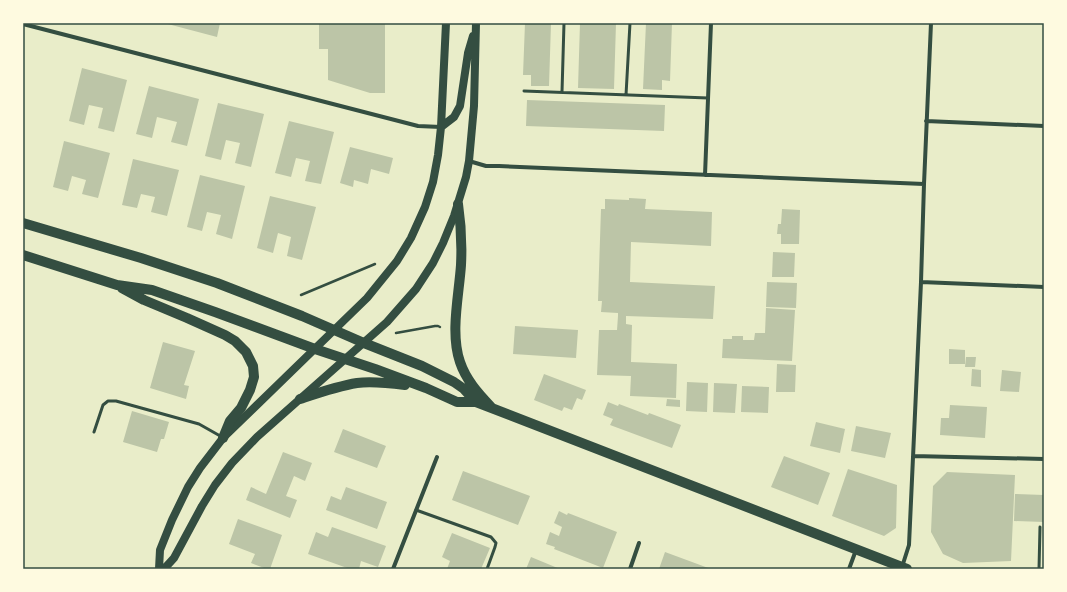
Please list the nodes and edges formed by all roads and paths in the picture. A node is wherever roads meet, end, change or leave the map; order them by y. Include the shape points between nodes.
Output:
1 (446, 23) edge
2 (564, 23) edge
3 (630, 23) edge
4 (711, 23) edge
5 (931, 23) edge
6 (23, 24) edge
7 (476, 25) edge
8 (524, 91) dead end
9 (562, 92) junction
10 (626, 95) junction
11 (708, 98) junction
12 (926, 121) junction
13 (1044, 126) edge
14 (441, 127) junction
15 (468, 161) junction
16 (705, 175) junction
17 (924, 184) junction
18 (458, 204) junction
19 (23, 222) edge
20 (23, 255) edge
21 (376, 264) dead end
22 (921, 282) junction
23 (117, 285) junction
24 (1044, 287) edge
25 (301, 295) dead end
26 (442, 327) dead end
27 (335, 330) junction
28 (390, 335) dead end
29 (364, 343) junction
30 (315, 349) junction
31 (345, 359) junction
32 (426, 388) junction
33 (300, 399) junction
34 (476, 402) junction
35 (494, 409) junction
36 (94, 432) dead end
37 (223, 438) junction
38 (913, 456) junction
39 (437, 457) dead end
40 (1044, 459) edge
41 (416, 510) junction
42 (1040, 527) dead end
43 (639, 543) dead end
44 (856, 550) junction
45 (905, 568) edge
46 (159, 569) edge
47 (164, 569) edge
48 (393, 569) edge
49 (487, 569) edge
50 (630, 569) edge
51 (849, 569) edge
52 (1039, 569) edge

1 - 14 main road
2 - 9 lane
3 - 10 lane
4 - 11 street
5 - 12 street
6 - 14 street via 418,126
7 - 14 main road via 468,53 460,106 454,116
7 - 15 main road via 474,106
8 - 9 lane
9 - 10 lane
10 - 11 lane
11 - 16 street
12 - 13 street
12 - 17 street
14 - 27 main road via 433,182 411,238 397,262 367,298
15 - 16 street via 486,166
15 - 18 main road
16 - 17 street
17 - 22 street
18 - 29 main road via 443,243 416,289
18 - 35 main road via 461,264 455,333 457,353 474,389
19 - 27 main road via 218,283
20 - 23 main road
21 - 25 path
22 - 24 street
22 - 38 street
23 - 30 main road via 152,290
23 - 37 main road via 144,300 225,335 246,352 254,378 241,408 230,420
26 - 28 path via 435,326
27 - 29 main road
27 - 30 main road
29 - 31 main road
29 - 34 main road via 454,382 464,388
30 - 31 main road
30 - 37 main road
31 - 32 main road
31 - 33 main road
32 - 33 main road via 389,383 356,384
32 - 34 main road via 458,402
33 - 47 main road via 256,437 232,463 202,506 174,558
34 - 35 main road
35 - 44 main road
36 - 37 lane via 103,405 108,401 116,401 199,424
37 - 46 main road via 188,487 160,550
38 - 40 street
38 - 45 street via 909,545
39 - 41 street
41 - 48 street
41 - 49 lane via 491,537 496,543
42 - 52 lane
43 - 50 street
44 - 45 main road
44 - 51 street

